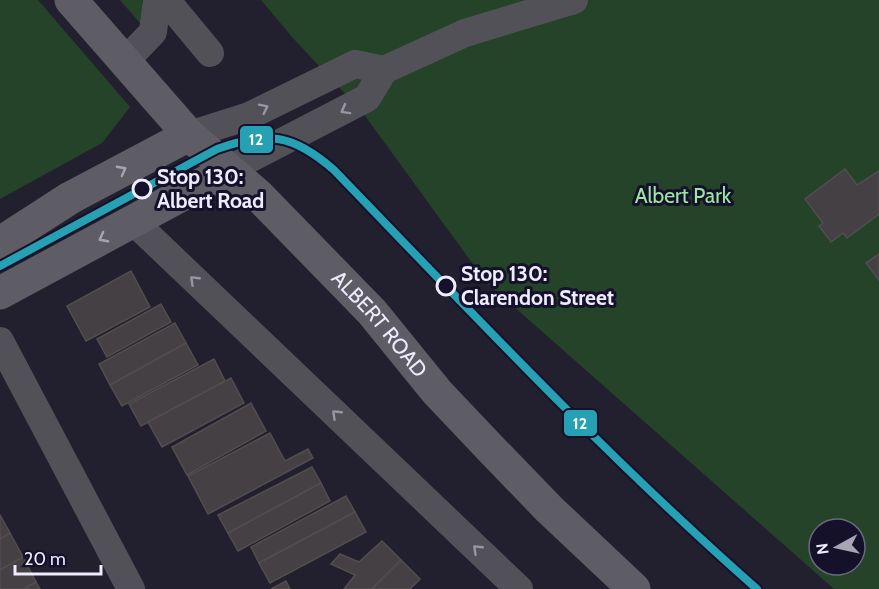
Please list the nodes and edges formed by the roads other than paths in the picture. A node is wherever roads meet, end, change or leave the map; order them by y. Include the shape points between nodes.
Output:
1 (71, 0) edge
2 (157, 0) edge
3 (166, 0) edge
4 (574, 0) edge
5 (210, 53) dead end
6 (125, 61) junction
7 (384, 70) junction
8 (189, 135) junction
9 (228, 170) junction
10 (133, 221) junction
11 (0, 243) edge
12 (0, 293) edge
13 (0, 341) edge
14 (130, 589) edge
15 (519, 589) edge
16 (634, 589) edge

1 - 6 main road, ALBERT ROAD
2 - 6 street via 153,32
3 - 5 street
4 - 7 street via 465,33
6 - 8 main road, ALBERT ROAD
8 -> 7 street via 249,116 356,63
7 -> 9 street via 368,98
8 - 9 main road, ALBERT ROAD
11 -> 8 main road via 70,198
9 - 10 main road
9 - 16 main road, ALBERT ROAD via 259,196 372,312 437,392 498,457
10 -> 12 main road
15 -> 10 street
13 - 14 street

